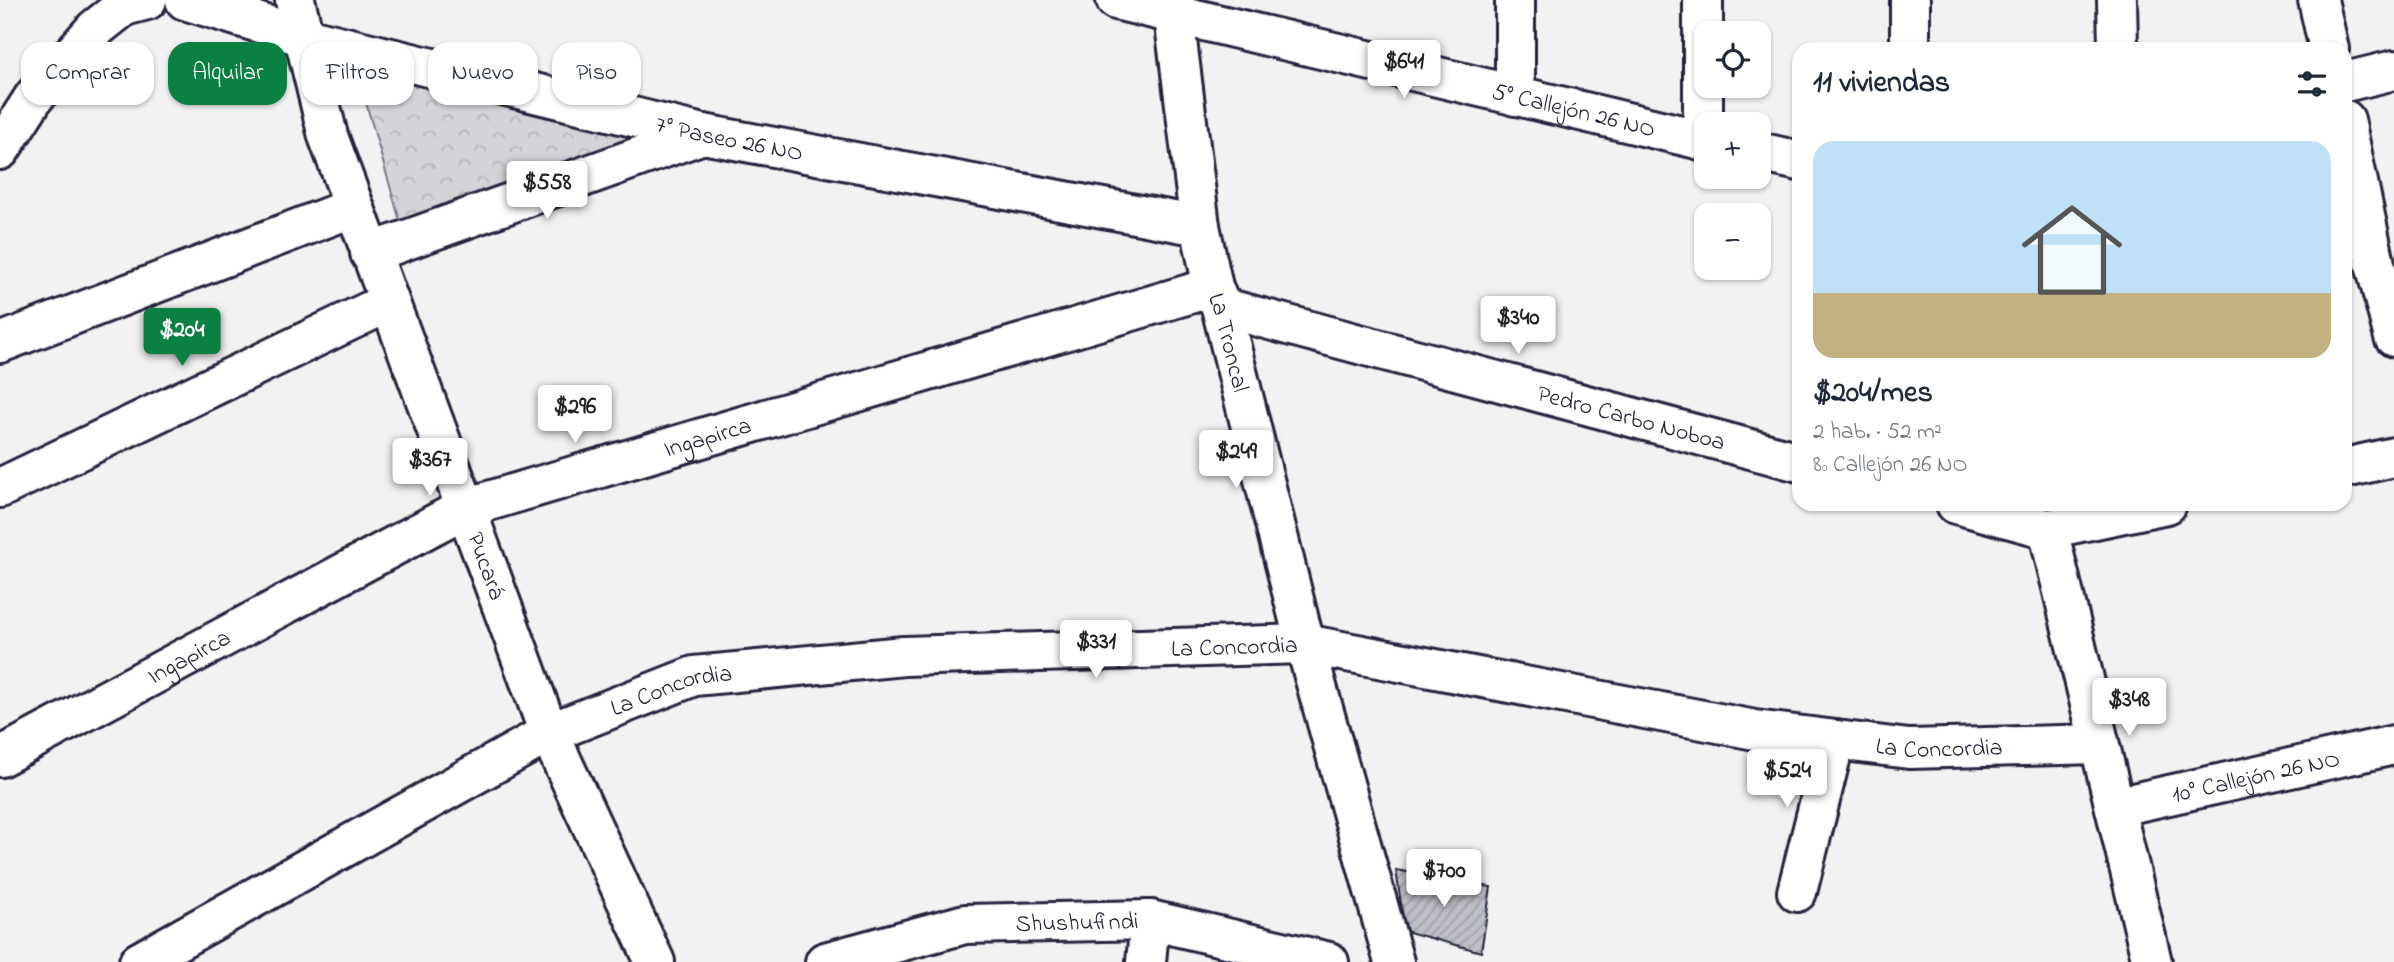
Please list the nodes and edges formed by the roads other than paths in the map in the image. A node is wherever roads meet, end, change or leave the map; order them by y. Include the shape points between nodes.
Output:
1 (147, 0) edge
2 (185, 0) edge
3 (295, 0) edge
4 (1116, 0) edge
5 (1515, 0) edge
6 (1703, 0) edge
7 (1910, 0) edge
8 (2117, 0) edge
9 (2318, 0) edge
10 (1173, 8) edge
11 (305, 37) junction
12 (1910, 42) edge
13 (2118, 42) edge
14 (2327, 42) edge
15 (2394, 70) edge
16 (2352, 80) edge
17 (1515, 96) junction
18 (1704, 112) edge
19 (703, 134) junction
20 (1694, 139) edge
21 (2352, 145) edge
22 (0, 150) edge
23 (1771, 155) edge
24 (1792, 159) edge
25 (354, 207) junction
26 (1200, 226) junction
27 (370, 253) junction
28 (2385, 262) edge
29 (1217, 297) junction
30 (389, 302) junction
31 (2394, 337) edge
32 (0, 343) edge
33 (2394, 457) edge
34 (1792, 460) edge
35 (2352, 466) edge
36 (0, 488) edge
37 (465, 508) junction
38 (1983, 511) edge
39 (2132, 511) edge
40 (2048, 528) junction
41 (1305, 644) junction
42 (549, 733) junction
43 (1835, 740) junction
44 (2099, 744) junction
45 (2394, 745) edge
46 (0, 757) edge
47 (2115, 807) junction
48 (1797, 892) dead end
49 (1150, 920) junction
50 (647, 960) edge
51 (837, 960) edge
52 (139, 962) edge
53 (1146, 962) edge
54 (1329, 962) edge
55 (1394, 962) edge
56 (2152, 962) edge

1 - 22 street via 124,6 95,29 34,97
2 - 11 street, 7° Paseo 26 NO
3 - 11 street, Pucará
4 - 10 street, 5° Callejón 26 NO
5 - 17 street
6 - 18 street
7 - 12 street
8 - 13 street
9 - 14 street
10 - 17 street, 5° Callejón 26 NO
10 - 26 street, La Troncal
11 - 19 street, 7° Paseo 26 NO
11 - 25 street, Pucará via 328,136
15 - 16 street
17 - 20 street, 5° Callejón 26 NO
19 - 26 street, 7° Paseo 26 NO
19 - 27 street
21 - 28 street
23 - 24 street
25 - 27 street, Pucará
25 - 32 street
26 - 29 street, La Troncal
27 - 30 street, Pucará
28 - 31 street
29 - 34 street, Pedro Carbo Noboa
29 - 37 street, Ingapirca
29 - 41 street, La Troncal
30 - 36 street
30 - 37 street, Pucará
33 - 35 street
37 - 42 street, Pucará
37 - 46 street, Ingapirca
38 - 40 street
39 - 40 street
40 - 44 street
41 - 42 street, La Concordia via 904,656 694,676
41 - 43 street, La Concordia via 1755,730
41 - 55 street, La Troncal
42 - 50 street, Pucará
42 - 52 street, La Concordia
43 - 44 street, La Concordia via 1909,749
43 - 48 street
44 - 47 street
45 - 47 street, 10° Callejón 26 NO
47 - 56 street
49 - 51 street, Shushufindi via 965,924
49 - 53 street
49 - 54 street, Shushufindi

